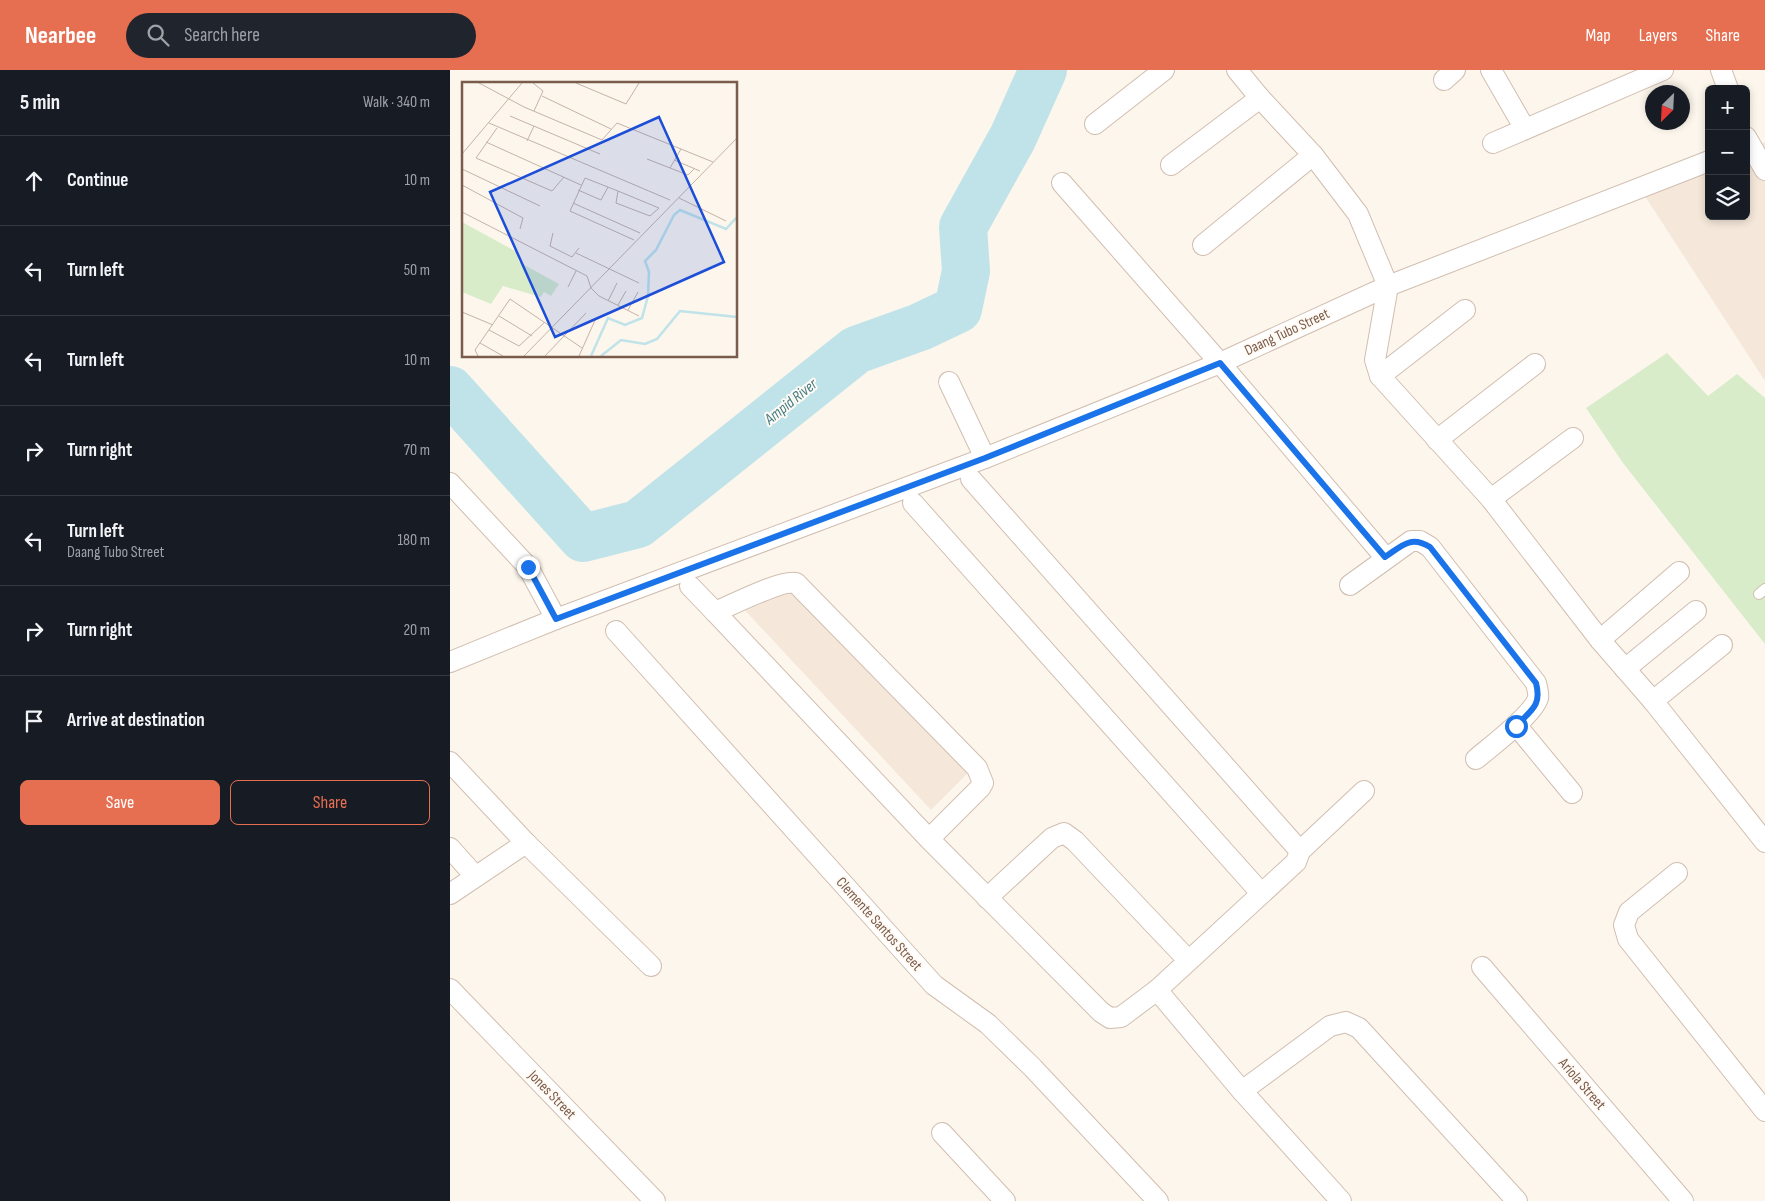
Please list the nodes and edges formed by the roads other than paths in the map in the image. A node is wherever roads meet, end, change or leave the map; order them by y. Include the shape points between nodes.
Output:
1 (1164, 70) edge
2 (1238, 70) edge
3 (1491, 70) edge
4 (1663, 70) edge
5 (1721, 70) edge
6 (1727, 85) edge
7 (1260, 98) junction
8 (1095, 124) dead end
9 (1525, 130) junction
10 (1752, 142) edge
11 (1493, 143) dead end
12 (1313, 155) junction
13 (1705, 163) edge
14 (1171, 165) dead end
15 (1765, 170) edge
16 (1062, 183) dead end
17 (1203, 245) dead end
18 (1388, 286) junction
19 (1465, 310) dead end
20 (1220, 363) junction
21 (1534, 364) dead end
22 (1380, 376) junction
23 (949, 382) dead end
24 (1573, 438) dead end
25 (1438, 440) junction
26 (985, 458) junction
27 (971, 479) dead end
28 (450, 483) edge
29 (1490, 499) junction
30 (913, 503) dead end
31 (1385, 557) junction
32 (1679, 572) dead end
33 (1350, 585) dead end
34 (690, 586) dead end
35 (1696, 611) dead end
36 (715, 612) junction
37 (556, 619) junction
38 (616, 631) dead end
39 (1600, 640) junction
40 (1722, 645) dead end
41 (450, 662) edge
42 (1625, 669) junction
43 (1653, 701) junction
44 (1516, 726) junction
45 (1476, 759) dead end
46 (450, 762) edge
47 (1364, 791) dead end
48 (1572, 793) dead end
49 (929, 839) junction
50 (1765, 842) edge
51 (526, 843) junction
52 (450, 848) edge
53 (1300, 851) junction
54 (1677, 873) dead end
55 (475, 876) junction
56 (1261, 893) junction
57 (450, 894) edge
58 (987, 898) junction
59 (1188, 960) junction
60 (651, 966) dead end
61 (1482, 967) dead end
62 (450, 989) edge
63 (1156, 990) junction
64 (1242, 1091) junction
65 (1765, 1111) edge
66 (942, 1133) dead end
67 (654, 1201) edge
68 (1005, 1201) edge
69 (1158, 1201) edge
70 (1341, 1201) edge
71 (1517, 1201) edge
72 (1683, 1201) edge

1 - 8 street
2 - 7 street
3 - 9 street
4 - 9 street
5 - 6 street
7 - 12 street
7 - 14 street
9 - 11 street
10 - 15 street
12 - 17 street
12 - 18 street via 1358,214
13 - 18 street, Daang Tubo Street
16 - 20 street
18 - 20 street, Daang Tubo Street
18 - 22 street via 1375,360
19 - 22 street
20 - 26 street, Daang Tubo Street
20 - 31 street
21 - 25 street
22 - 25 street
23 - 26 street
24 - 29 street
25 - 29 street
26 - 37 street, Daang Tubo Street
27 - 53 street
28 - 37 street via 528,567
29 - 39 street
30 - 56 street
31 - 33 street
31 - 44 street via 1411,541 1420,541 1430,547 1536,683 1539,696 1536,704
32 - 39 street
34 - 36 street
35 - 42 street
36 - 49 street
36 - 49 street via 762,591 788,582 796,583 977,768 983,783 980,788
37 - 41 street, Daang Tubo Street
38 - 69 street, Clemente Santos Street via 934,985 994,1030
39 - 42 street
40 - 43 street
42 - 43 street
43 - 50 street
44 - 45 street
44 - 48 street
46 - 51 street
47 - 53 street
49 - 58 street
51 - 55 street
51 - 60 street
52 - 55 street
53 - 56 street via 1296,862
54 - 65 street via 1629,912 1624,925 1628,939
55 - 57 street
56 - 59 street
58 - 59 street via 1052,838 1064,833
58 - 63 street via 1110,1018 1121,1017
59 - 63 street
61 - 72 street, Ariola Street
62 - 67 street, Jones Street
63 - 64 street
64 - 70 street
64 - 71 street via 1330,1026 1346,1022 1359,1028
66 - 68 street

